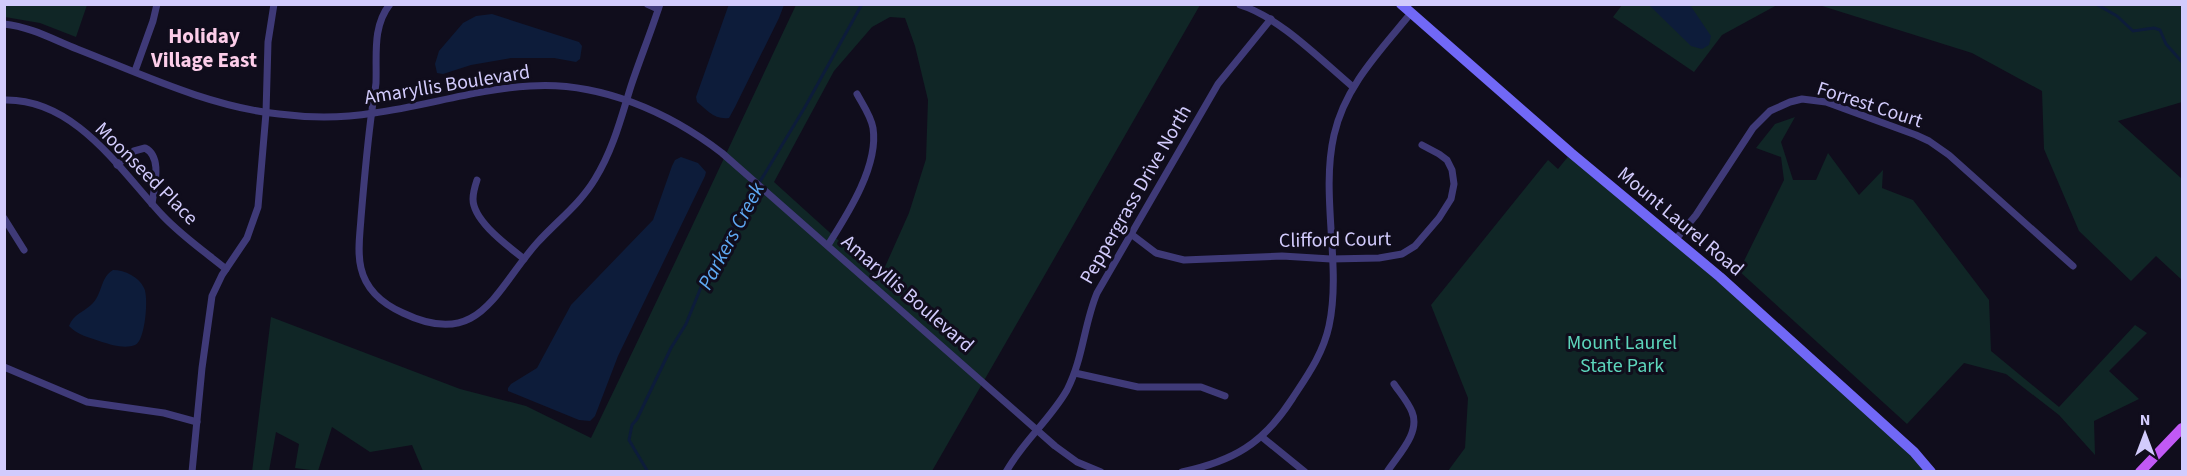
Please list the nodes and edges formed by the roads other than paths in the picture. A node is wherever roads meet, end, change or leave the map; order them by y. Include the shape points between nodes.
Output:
1 (157, 4) edge
2 (273, 4) edge
3 (390, 4) edge
4 (647, 4) edge
5 (1401, 4) edge
6 (1240, 5) edge
7 (659, 7) edge
8 (1412, 13) junction
9 (1271, 19) junction
10 (4, 24) edge
11 (135, 71) junction
12 (1353, 87) junction
13 (856, 94) dead end
14 (4, 100) edge
15 (627, 101) junction
16 (266, 113) junction
17 (371, 114) junction
18 (1422, 145) dead end
19 (117, 165) junction
20 (477, 180) dead end
21 (152, 204) junction
22 (4, 218) edge
23 (1131, 234) junction
24 (1676, 239) junction
25 (828, 245) junction
26 (24, 250) dead end
27 (524, 259) junction
28 (1331, 259) junction
29 (2073, 266) dead end
30 (226, 269) junction
31 (4, 367) edge
32 (1075, 373) junction
33 (1394, 384) dead end
34 (1225, 396) dead end
35 (197, 422) junction
36 (2182, 428) edge
37 (1038, 431) junction
38 (1262, 437) junction
39 (192, 471) edge
40 (1006, 471) edge
41 (1101, 471) edge
42 (1182, 471) edge
43 (1305, 471) edge
44 (1387, 471) edge
45 (1931, 471) edge
46 (2140, 471) edge

1 - 11 street
2 - 16 street
3 - 17 street via 377,31
4 - 7 street
5 - 8 main road, Mount Laurel Road
6 - 9 street
7 - 15 street
8 - 12 street
8 - 24 main road, Mount Laurel Road
9 - 12 street
9 - 23 street, Peppergrass Drive North via 1218,84
10 - 11 street, Amaryllis Boulevard via 22,26
11 - 16 street, Amaryllis Boulevard via 211,101
12 - 28 street via 1337,123 1331,152
13 - 25 street via 870,118 872,148 851,208
14 - 19 street, Moonseed Place via 28,102 59,115 88,135
15 - 17 street, Amaryllis Boulevard via 574,88 532,86
15 - 25 street, Amaryllis Boulevard via 671,120 710,144
15 - 27 street via 615,138 589,188
16 - 17 street, Amaryllis Boulevard via 305,117
16 - 30 street via 256,218 248,238
17 - 27 street via 359,257 364,278 376,295 393,309 423,322 457,324 488,306
18 - 28 street, Clifford Court via 1447,160 1454,177 1450,199 1430,230 1402,254
19 - 21 street, Moonseed Place
19 - 21 street via 134,151 150,151 155,161
20 - 27 street via 473,200 480,217
21 - 30 street, Moonseed Place
22 - 26 street
23 - 28 street, Clifford Court via 1156,253 1176,259
23 - 32 street, Peppergrass Drive North via 1093,303
24 - 29 street, Forrest Court via 1761,119 1790,102 1813,99 1929,141
24 - 45 main road, Mount Laurel Road
25 - 37 street, Amaryllis Boulevard
28 - 38 street via 1331,312 1325,343 1286,409
30 - 35 street via 209,307
31 - 35 street via 87,402
32 - 34 street via 1138,387 1201,387
32 - 37 street, Peppergrass Drive North
33 - 44 street via 1413,414 1414,423 1408,441
35 - 39 street
36 - 46 main road
37 - 40 street, Peppergrass Drive North
37 - 41 street, Amaryllis Boulevard via 1077,462
38 - 42 street via 1232,456
38 - 43 street

